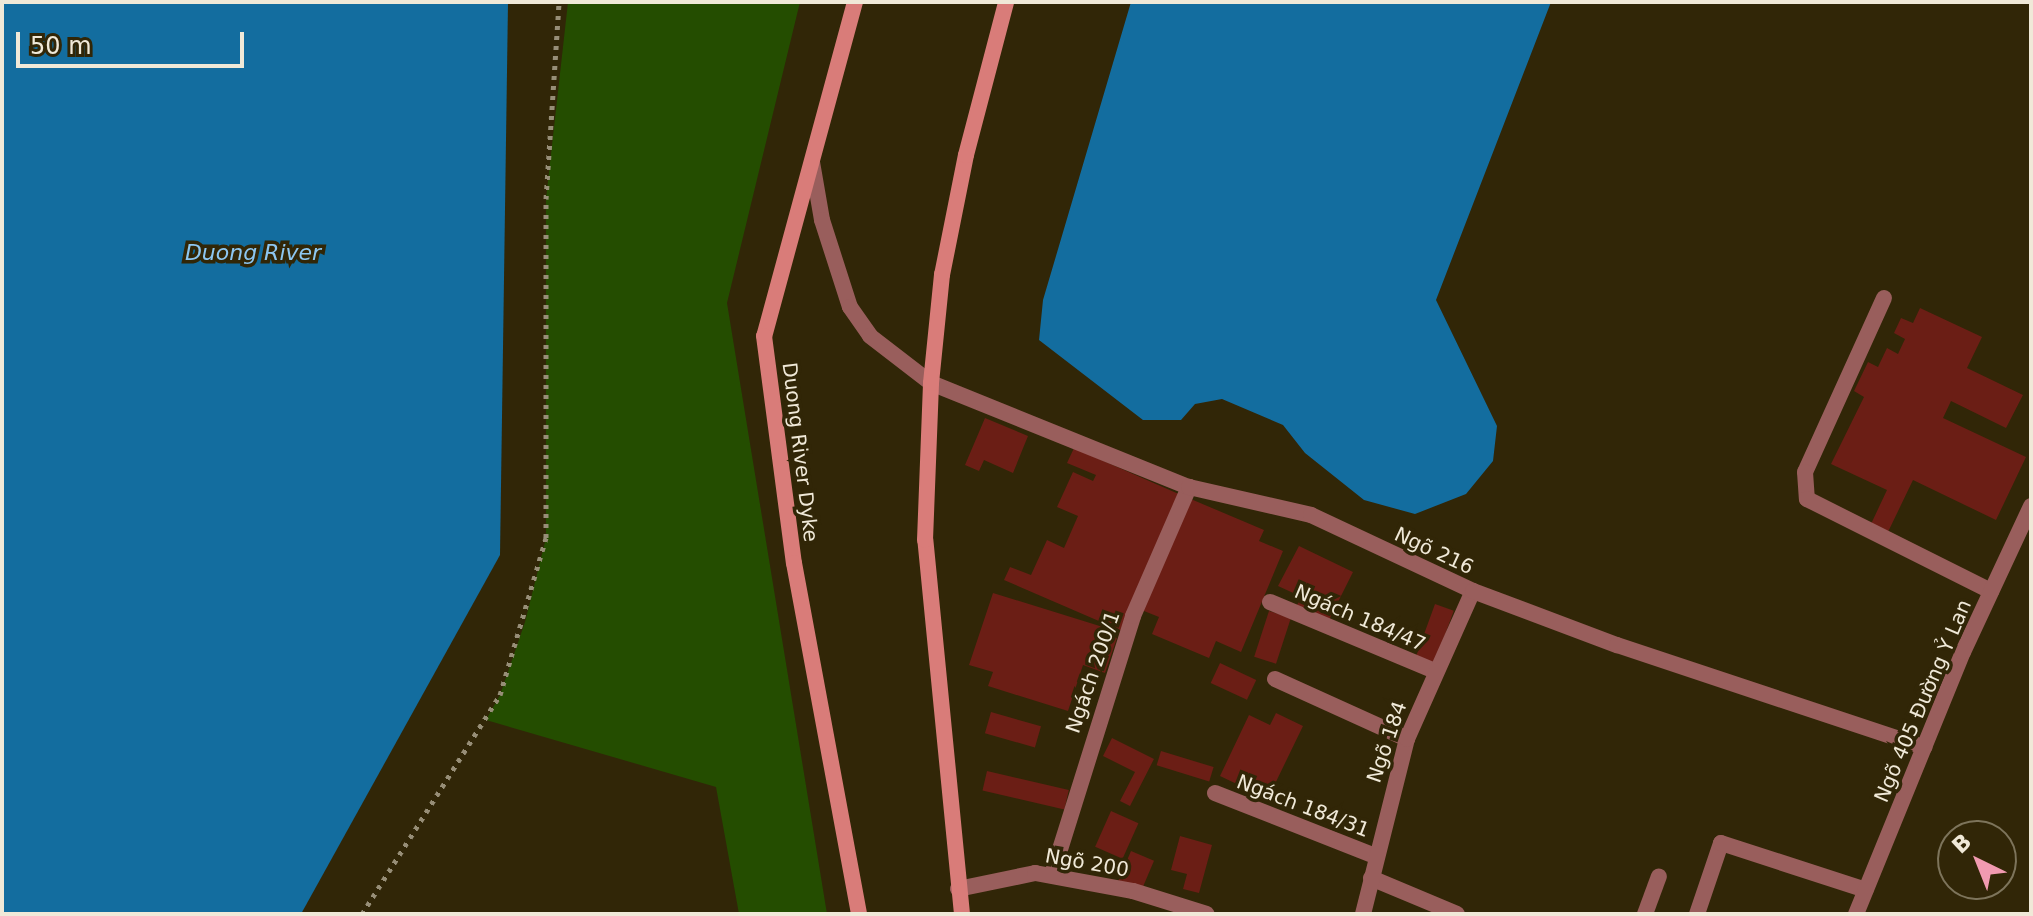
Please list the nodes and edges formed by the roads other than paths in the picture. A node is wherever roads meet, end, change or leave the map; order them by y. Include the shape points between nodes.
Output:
1 (857, 2) edge
2 (1006, 2) edge
3 (812, 162) junction
4 (1884, 298) dead end
5 (931, 383) junction
6 (1189, 487) junction
7 (2031, 506) edge
8 (1473, 591) junction
9 (1991, 591) junction
10 (1270, 602) dead end
11 (1435, 671) junction
12 (1275, 679) dead end
13 (1407, 739) junction
14 (1924, 747) junction
15 (1215, 793) dead end
16 (1375, 856) junction
17 (1052, 875) junction
18 (1659, 876) dead end
19 (1371, 878) junction
20 (958, 889) junction
21 (1866, 890) junction
22 (1186, 911) edge
23 (859, 914) edge
24 (962, 914) edge
25 (1207, 914) edge
26 (1363, 914) edge
27 (1457, 914) edge
28 (1645, 914) edge
29 (1697, 914) edge
30 (1856, 914) edge

1 - 3 main road, Duong River Dyke
2 - 5 main road via 966,155 942,275
3 - 5 street, Ngõ 216 via 822,220 850,307 870,336
3 - 23 main road, Duong River Dyke via 764,336 794,563
4 - 9 street via 1805,472 1807,499
5 - 6 street, Ngõ 216
5 - 20 main road via 925,540
6 - 8 street, Ngõ 216 via 1311,515
6 - 17 street, Ngách 200/1 via 1133,616
7 - 9 street, Ngõ 405 Đường Ỷ Lan
8 - 11 street, Ngõ 184
8 - 14 street, Ngõ 216 via 1742,691
9 - 14 street, Ngõ 405 Đường Ỷ Lan
10 - 11 street, Ngách 184/47
11 - 13 street, Ngõ 184
12 - 13 street
13 - 16 street, Ngõ 184
14 - 21 street, Ngõ 405 Đường Ỷ Lan
15 - 16 street, Ngách 184/31
16 - 19 street, Ngõ 184
17 - 20 street, Ngõ 200 via 994,878
17 - 22 street, Ngõ 200
18 - 28 street
19 - 26 street, Ngõ 184
19 - 27 street
20 - 24 main road
21 - 29 street via 1721,843
21 - 30 street, Ngõ 405 Đường Ỷ Lan
22 - 25 street, Ngõ 200

